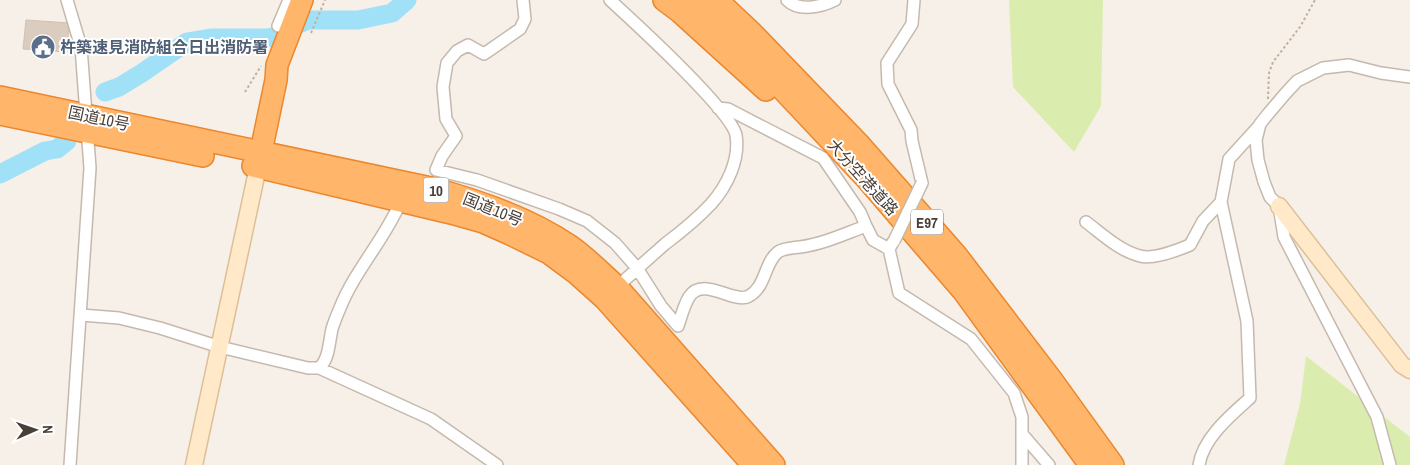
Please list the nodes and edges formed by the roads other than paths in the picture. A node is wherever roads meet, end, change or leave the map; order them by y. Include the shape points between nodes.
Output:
1 (67, 0) edge
2 (523, 0) edge
3 (610, 0) edge
4 (664, 0) edge
5 (691, 0) edge
6 (717, 0) edge
7 (835, 0) edge
8 (914, 0) edge
9 (789, 1) edge
10 (308, 3) edge
11 (1410, 77) edge
12 (0, 97) edge
13 (718, 108) junction
14 (0, 114) edge
15 (87, 124) junction
16 (1260, 124) junction
17 (259, 160) junction
18 (400, 201) junction
19 (1221, 202) junction
20 (1279, 206) junction
21 (542, 222) junction
22 (1086, 222) dead end
23 (866, 226) junction
24 (892, 245) junction
25 (637, 268) junction
26 (964, 292) junction
27 (611, 293) junction
28 (81, 315) junction
29 (220, 347) junction
30 (319, 368) junction
31 (1410, 370) edge
32 (1023, 435) junction
33 (70, 465) edge
34 (194, 465) edge
35 (497, 465) edge
36 (753, 465) edge
37 (774, 465) edge
38 (1022, 465) edge
39 (1049, 465) edge
40 (1090, 465) edge
41 (1113, 465) edge
42 (1200, 465) edge
43 (1390, 465) edge

1 - 15 street via 81,47
2 - 21 street via 525,19 520,29 484,54 468,45 457,50 447,63 443,87 446,119 456,136 436,170 476,180
3 - 13 street via 686,72
4 - 26 highway via 806,128
5 - 26 highway, 大分空港道路 / E97 via 753,58 865,177
6 - 41 highway, 大分空港道路 / E97 via 858,143 957,256
7 - 9 street via 823,6 803,7
8 - 24 street, bridge via 912,24 887,63 888,84 912,130 922,183
10 - 17 highway via 277,65
11 - 16 street via 1381,74 1349,65 1323,68 1297,81
12 - 15 highway, 国道10号 / 10
13 - 23 street via 728,109 823,158
13 - 25 street via 736,133 733,167 726,183 700,215
14 - 15 highway, 国道10号 / 10
15 - 17 highway, 国道10号 / 10
15 - 28 street via 90,168
16 - 19 street via 1229,159
16 - 20 street via 1256,140 1258,160 1270,197
17 - 18 highway, 国道10号 / 10
17 - 21 highway, 国道10号 / 10 via 431,188
17 - 29 street
18 - 21 highway, 国道10号 / 10 via 483,222
18 - 30 street via 393,219 344,298 332,327 326,358
19 - 22 street via 1203,221 1190,245 1168,254 1141,257 1122,248
19 - 42 street via 1247,321 1250,398 1220,426 1201,456
20 - 31 street via 1402,365
20 - 43 street via 1284,237 1377,417
21 - 25 street via 587,221 615,242
21 - 27 highway, 国道10号 / 10 via 597,268
23 - 24 street via 873,240
23 - 25 street via 776,253 751,296 740,298 717,290 695,291 689,297 678,326
24 - 32 street via 899,293 971,339 1014,393 1022,417
25 - 27 street
26 - 40 highway, 大分空港道路 / E97
27 - 36 highway, 国道10号 / 10
27 - 37 highway, 国道10号 / 10
28 - 29 street via 119,318
28 - 33 street
29 - 30 street
29 - 34 street
30 - 35 street via 431,419
32 - 38 street
32 - 39 street

